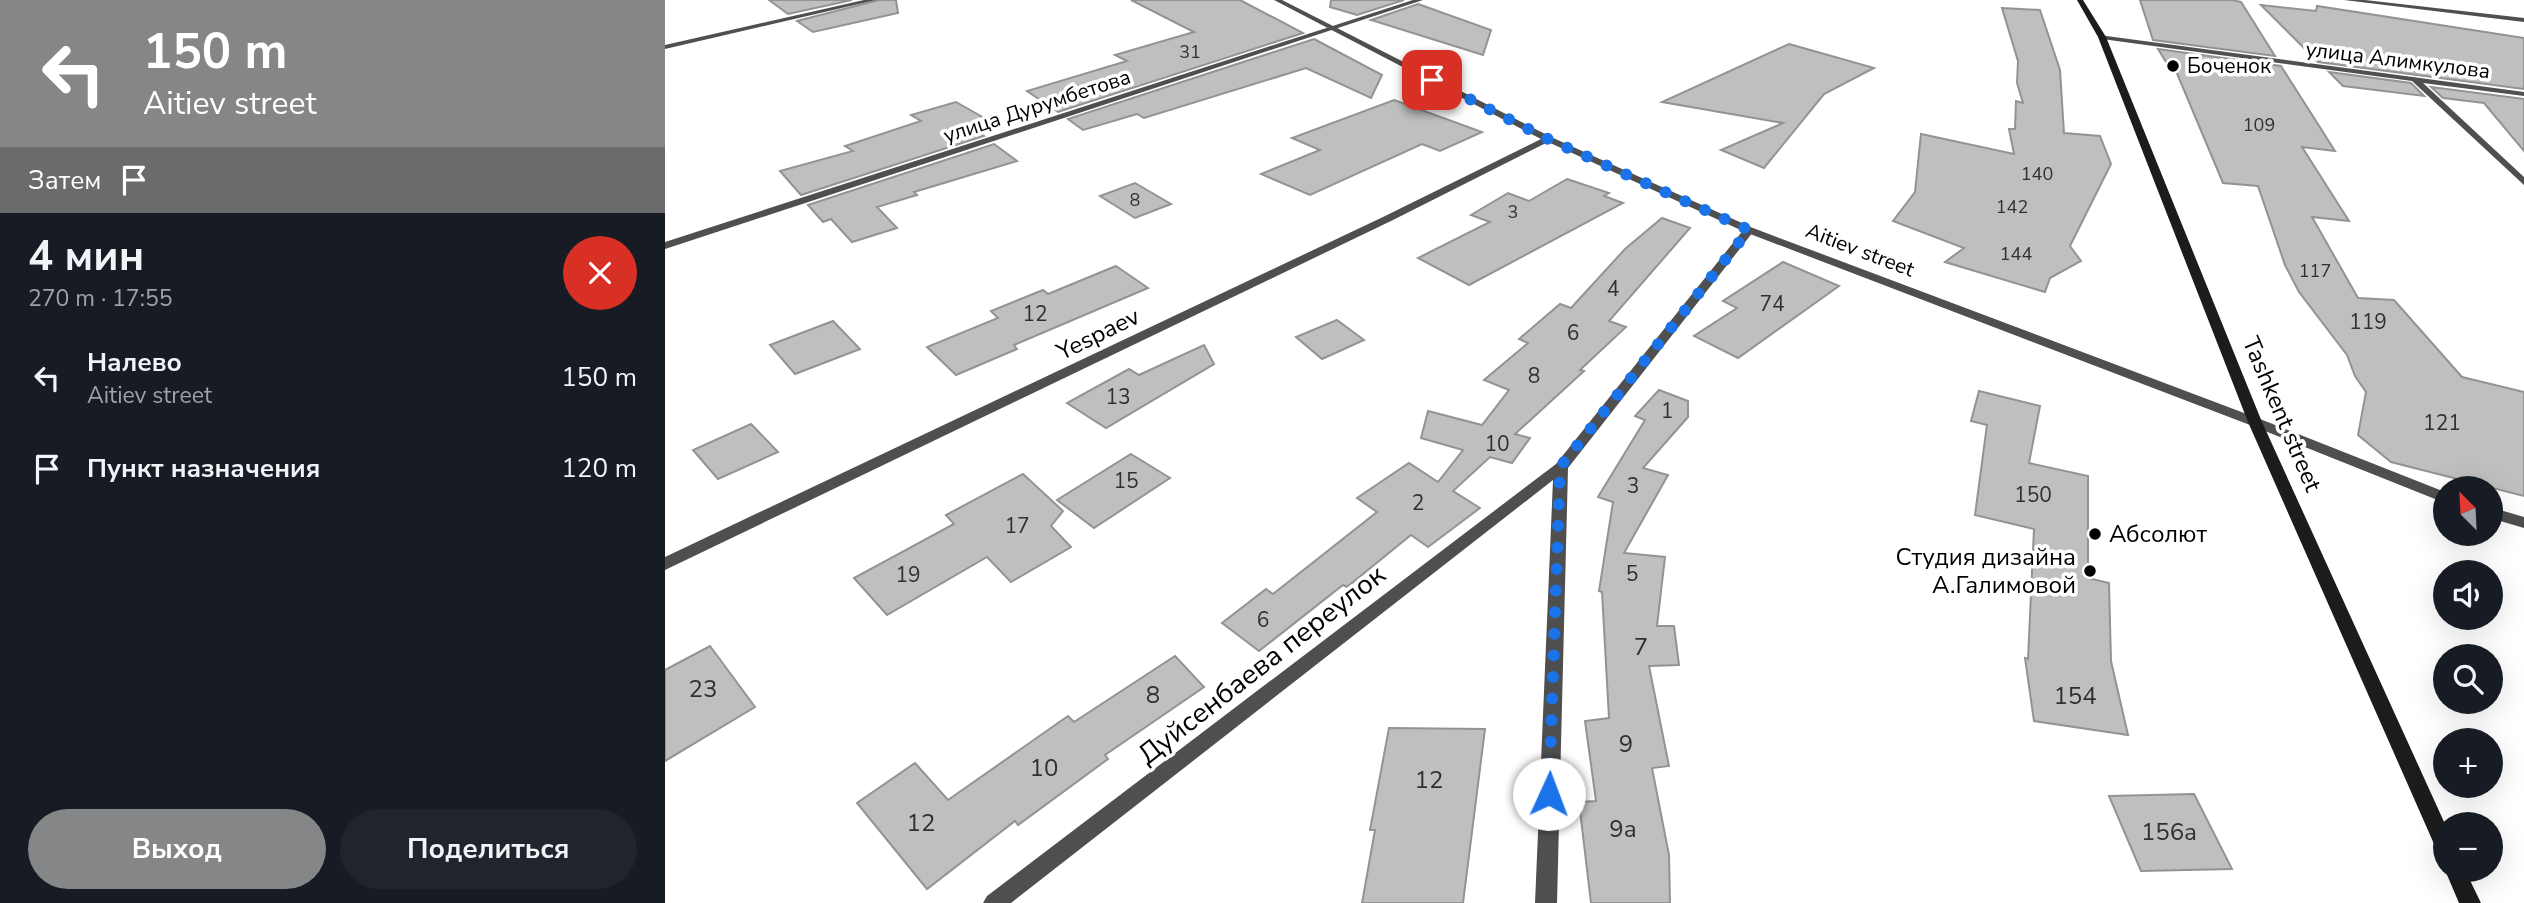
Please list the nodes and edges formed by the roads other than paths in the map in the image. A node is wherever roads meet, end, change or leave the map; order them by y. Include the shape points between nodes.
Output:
1 (873, 0) edge
2 (1277, 0) edge
3 (1420, 0) edge
4 (2080, 0) edge
5 (2347, 0) edge
6 (2524, 20) edge
7 (1332, 29) junction
8 (2102, 37) junction
9 (665, 47) edge
10 (2416, 81) junction
11 (2524, 94) edge
12 (1548, 139) junction
13 (2524, 182) edge
14 (1749, 230) junction
15 (665, 246) edge
16 (2255, 422) junction
17 (1560, 467) junction
18 (2433, 493) edge
19 (2503, 516) edge
20 (2524, 523) edge
21 (665, 564) edge
22 (2433, 819) edge
23 (2460, 882) edge
24 (994, 903) edge
25 (1546, 903) edge
26 (2470, 903) edge

1 - 9 street
2 - 7 street, Aitiev street
3 - 7 street, улица Дурумбетова
4 - 8 main road, Tashkent street
5 - 6 street
7 - 12 street, Aitiev street
7 - 15 street, улица Дурумбетова
8 - 10 street, улица Алимкулова
8 - 16 main road, Tashkent street
10 - 11 street, улица Алимкулова
10 - 13 street
12 - 14 street, Aitiev street
12 - 21 street, Yespaev
14 - 16 street, Aitiev street
14 - 17 street, Дуйсенбаева переулок
16 - 18 street, Aitiev street
16 - 22 main road, Tashkent street
17 - 24 street, Дуйсенбаева переулок
17 - 25 street
19 - 20 street
23 - 26 main road

